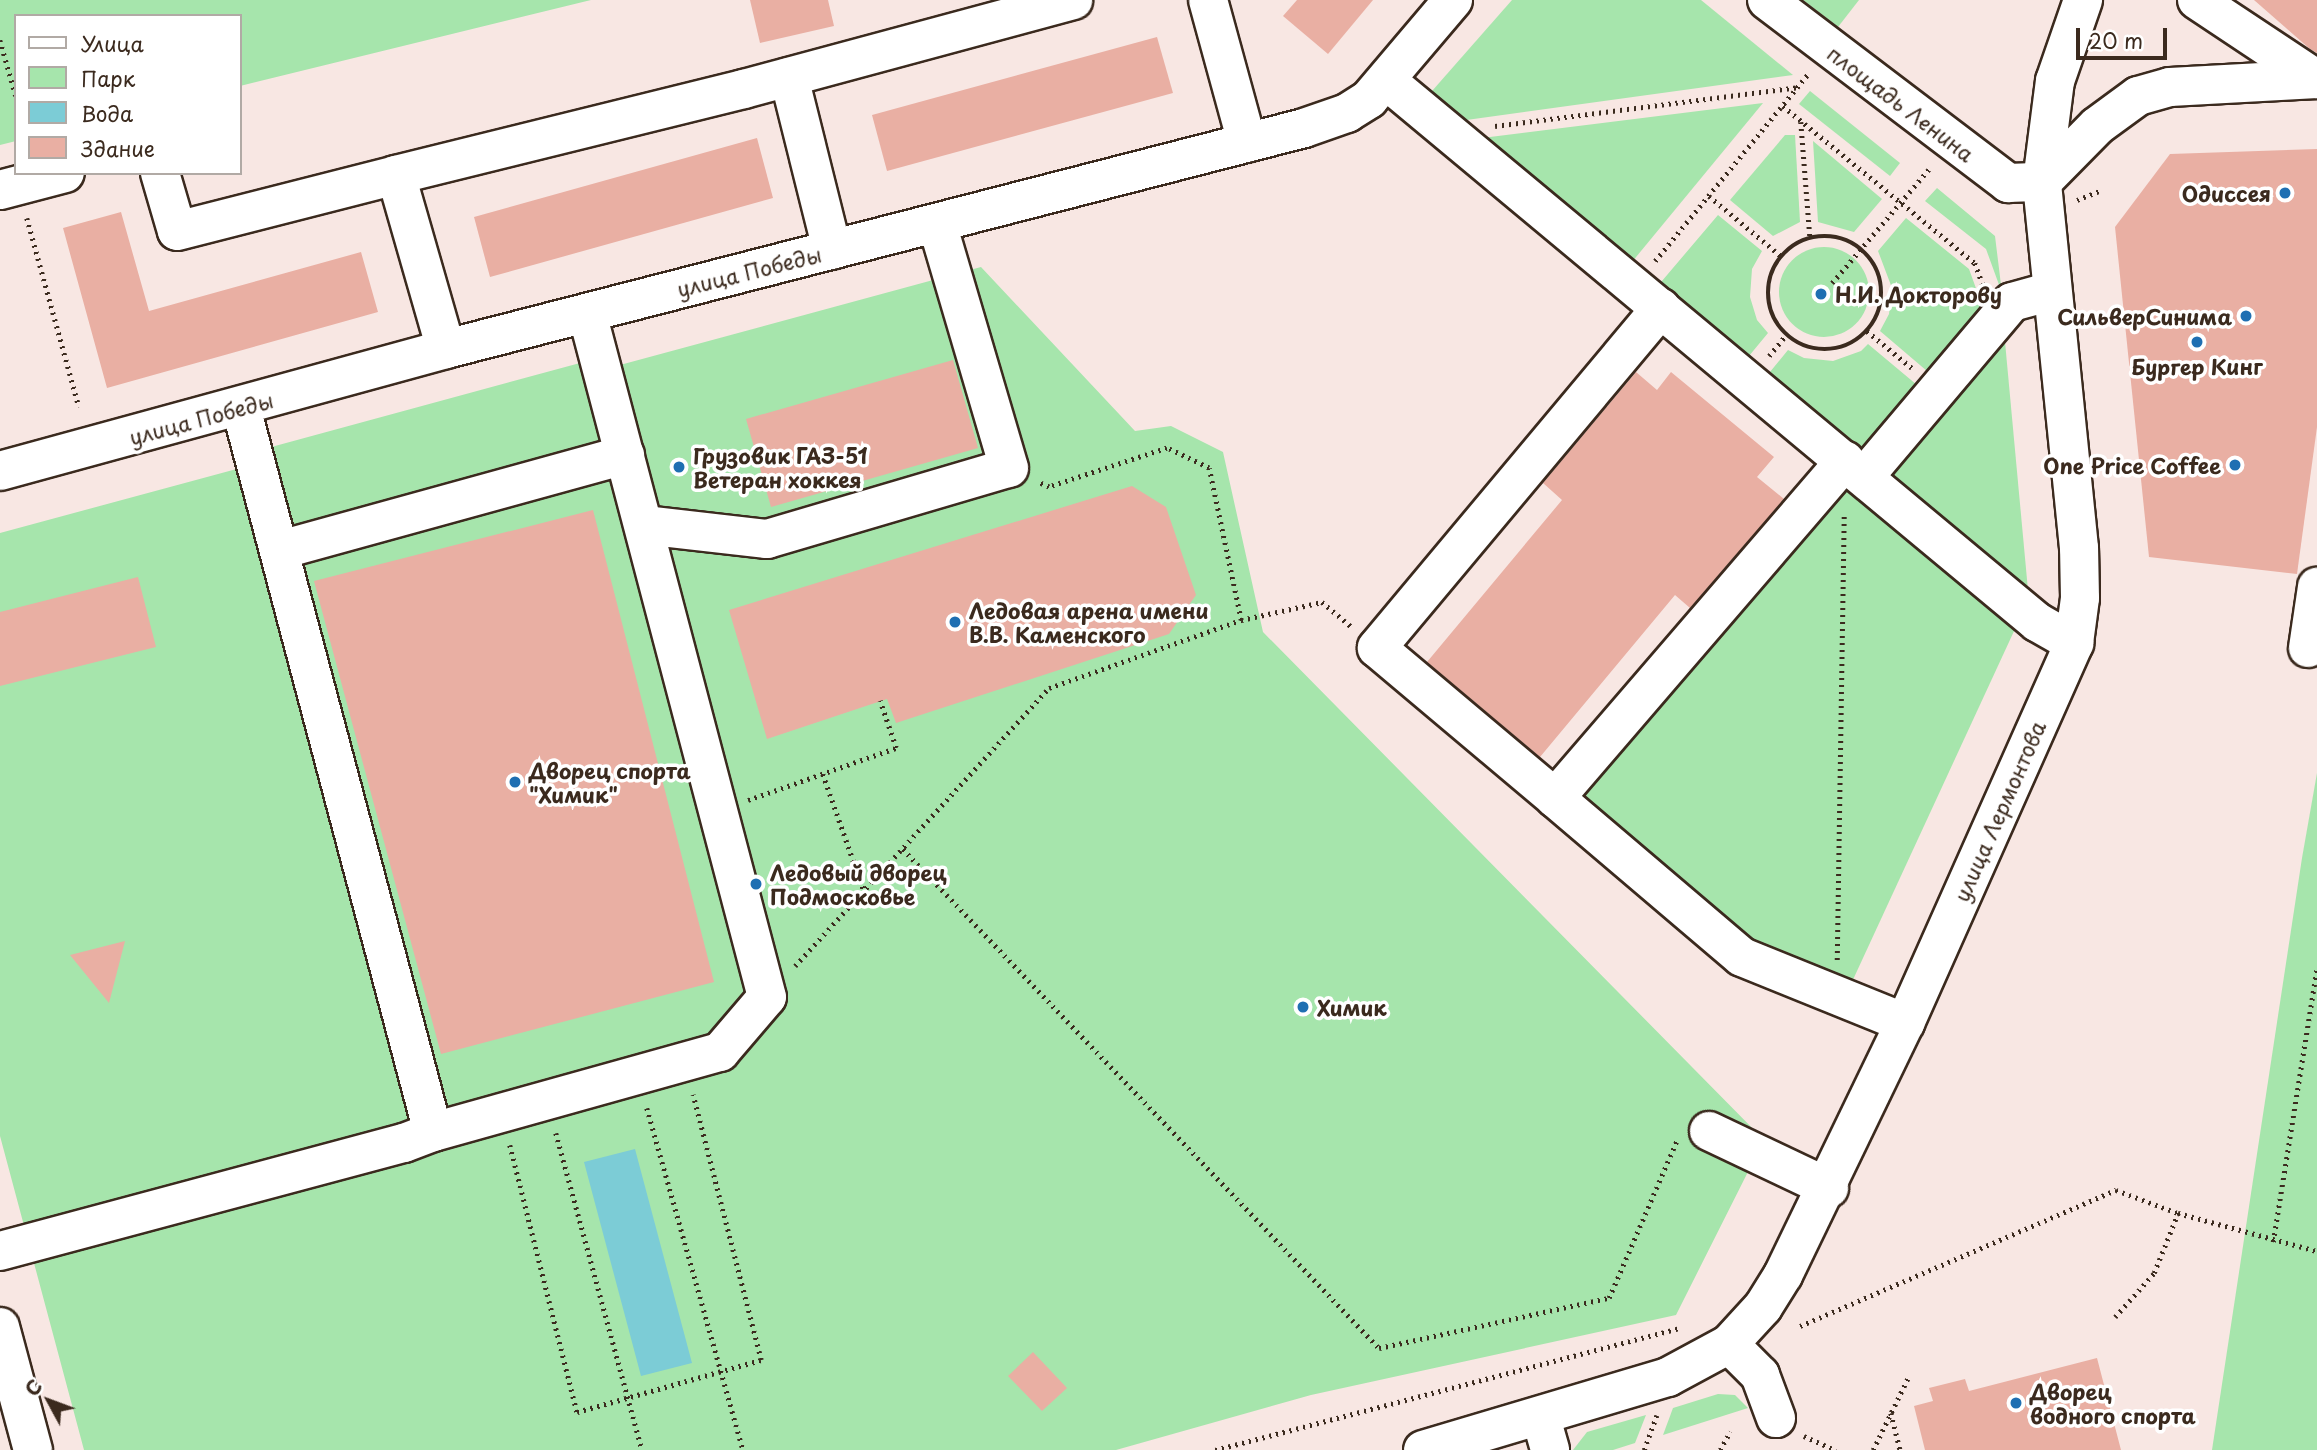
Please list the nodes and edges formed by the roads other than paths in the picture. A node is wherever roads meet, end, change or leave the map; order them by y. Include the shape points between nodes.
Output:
1 (1073, 0) edge
2 (1208, 0) edge
3 (1453, 0) edge
4 (1767, 0) edge
5 (2083, 0) edge
6 (2197, 0) edge
7 (789, 77) junction
8 (2316, 79) edge
9 (1387, 80) junction
10 (1248, 143) junction
11 (161, 175) edge
12 (396, 175) junction
13 (51, 177) edge
14 (0, 190) edge
15 (2057, 192) junction
16 (937, 223) junction
17 (832, 250) junction
18 (2052, 291) junction
19 (1648, 297) junction
20 (587, 313) junction
21 (446, 349) junction
22 (242, 408) junction
23 (625, 455) junction
24 (1855, 469) junction
25 (0, 471) edge
26 (644, 525) junction
27 (280, 550) junction
28 (2317, 587) edge
29 (2074, 643) junction
30 (2308, 649) dead end
31 (1555, 798) junction
32 (1905, 1023) junction
33 (433, 1132) junction
34 (1693, 1134) road end
35 (1829, 1188) junction
36 (0, 1251) edge
37 (0, 1327) edge
38 (1729, 1345) junction
39 (1785, 1424) road end
40 (1546, 1434) edge
41 (33, 1450) edge
42 (1423, 1450) edge

1 - 7 street
2 - 10 street
3 - 9 street, улица Победы
4 - 15 street, площадь Ленина via 2008,183
5 - 15 street, улица Лермонтова via 2055,81
6 - 8 street
7 - 12 street
7 - 17 street
8 - 15 street via 2170,87 2138,96 2096,126
9 - 10 street, улица Победы via 1347,113
9 - 19 street
10 - 16 street, улица Победы
11 - 12 street via 177,231
12 - 21 street
13 - 14 street
15 - 18 street, улица Лермонтова
16 - 17 street, улица Победы
16 - 26 street via 1009,468 768,539
17 - 20 street, улица Победы
18 - 24 street via 2012,302 1938,390
18 - 29 street, улица Лермонтова via 2079,548 2080,597
19 - 24 street
19 - 31 street via 1377,648
20 - 21 street, улица Победы
20 - 23 street
21 - 22 street, улица Победы
22 - 25 street, улица Победы
22 - 27 street
23 - 26 street
23 - 27 street
24 - 29 street via 2037,622
24 - 31 street
26 - 33 street via 767,997 720,1052
27 - 33 street
28 - 30 street
29 - 32 street, улица Лермонтова
31 - 32 street via 1742,957
32 - 35 street, улица Лермонтова
33 - 36 street
34 - 35 street
35 - 38 street, улица Лермонтова via 1763,1307
37 - 41 street
38 - 39 street via 1760,1376
38 - 40 street, улица Лермонтова
40 - 42 street, улица Лермонтова

